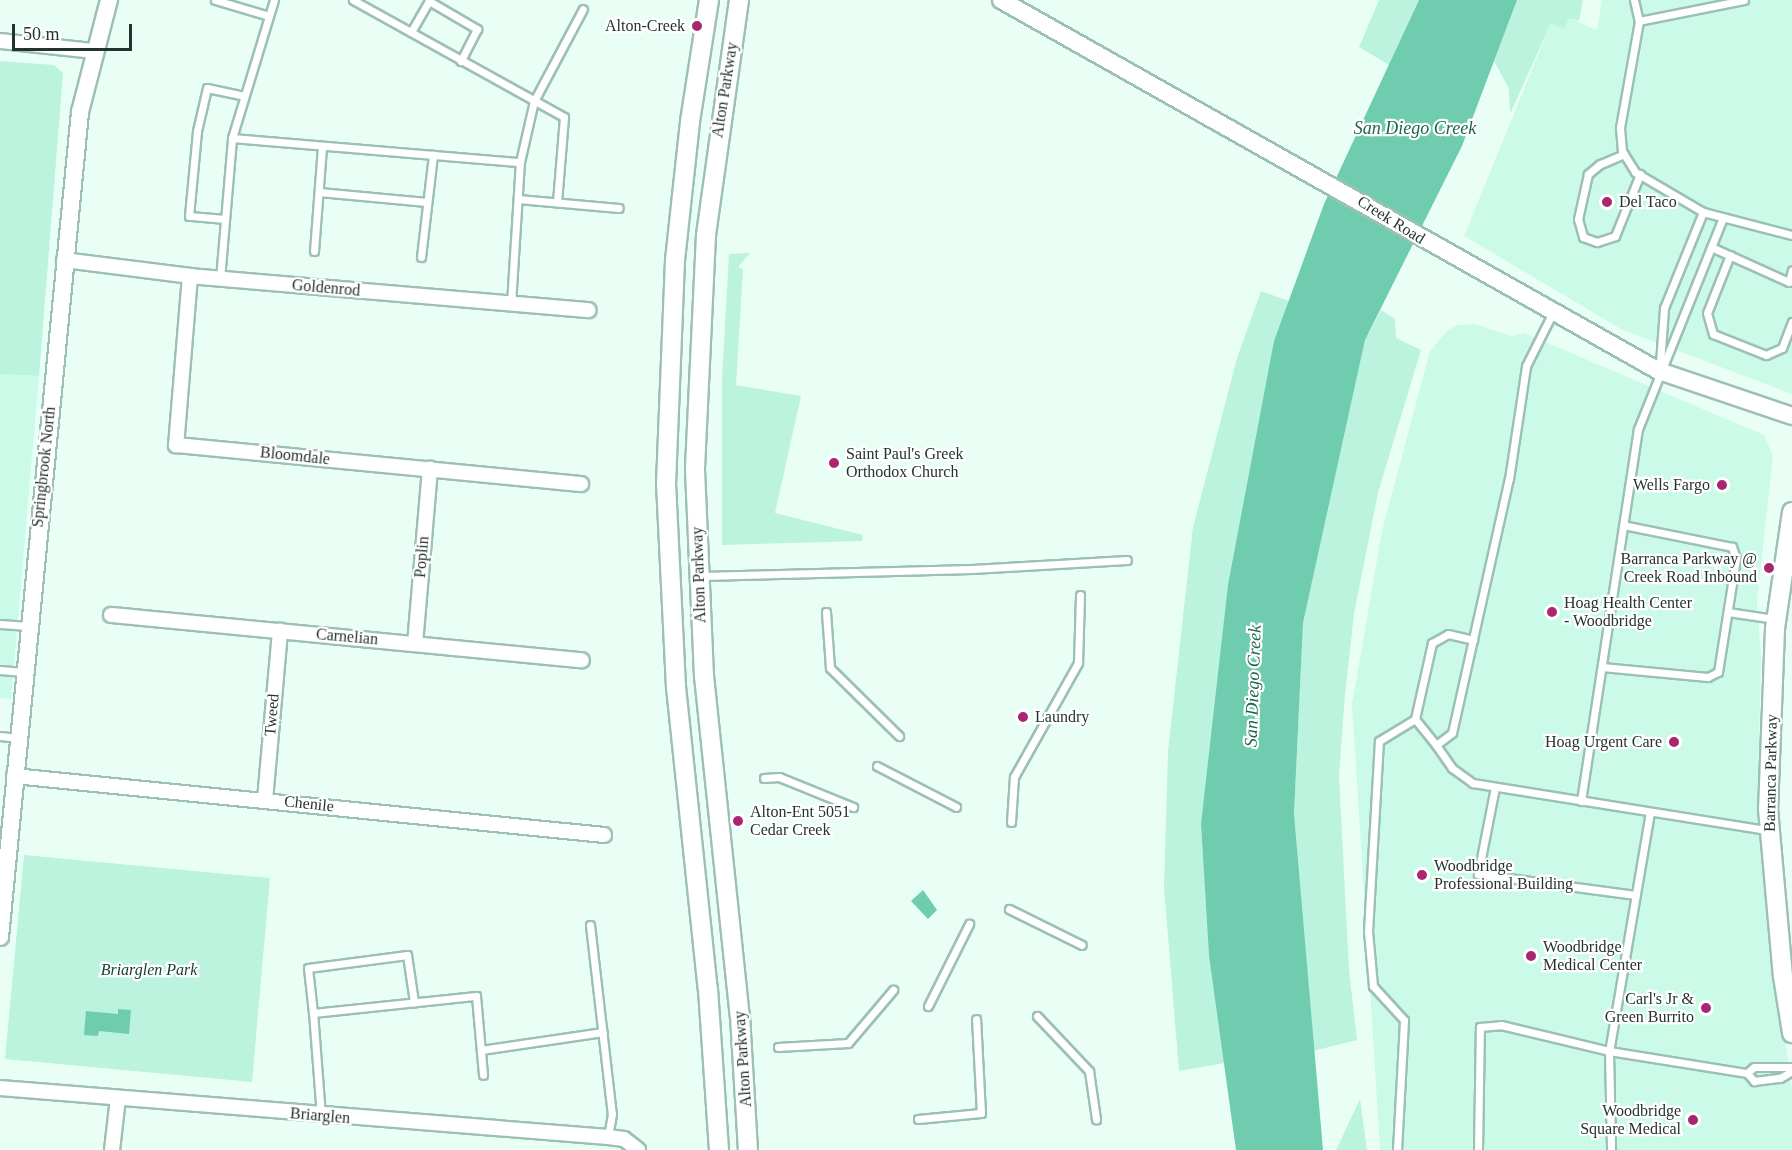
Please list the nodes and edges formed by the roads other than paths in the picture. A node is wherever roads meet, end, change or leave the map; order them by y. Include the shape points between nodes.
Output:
1 (110, 0) edge
2 (215, 0) edge
3 (274, 0) edge
4 (353, 0) edge
5 (709, 0) edge
6 (740, 0) edge
7 (1001, 0) edge
8 (1634, 0) edge
9 (1744, 0) edge
10 (583, 9) dead end
11 (269, 16) junction
12 (1639, 21) junction
13 (411, 32) junction
14 (0, 41) edge
15 (94, 51) junction
16 (461, 61) junction
17 (244, 96) junction
18 (534, 101) junction
19 (232, 138) junction
20 (322, 146) junction
21 (1624, 154) junction
22 (433, 155) junction
23 (520, 162) junction
24 (1640, 174) junction
25 (319, 192) junction
26 (518, 199) junction
27 (428, 202) junction
28 (557, 202) junction
29 (619, 208) dead end
30 (1703, 212) junction
31 (1723, 218) junction
32 (225, 219) junction
33 (1792, 235) edge
34 (1711, 247) junction
35 (314, 251) dead end
36 (1730, 255) junction
37 (421, 257) dead end
38 (64, 260) junction
39 (1792, 270) edge
40 (190, 276) junction
41 (219, 279) junction
42 (1791, 282) edge
43 (511, 304) junction
44 (589, 310) dead end
45 (1553, 312) junction
46 (1792, 322) edge
47 (1659, 371) junction
48 (1792, 416) edge
49 (430, 469) junction
50 (581, 484) dead end
51 (1792, 512) edge
52 (1623, 525) junction
53 (1127, 560) dead end
54 (698, 576) junction
55 (1080, 595) dead end
56 (826, 612) dead end
57 (1728, 612) junction
58 (111, 615) dead end
59 (1777, 620) junction
60 (0, 624) edge
61 (28, 626) junction
62 (280, 631) junction
63 (1473, 640) junction
64 (415, 644) junction
65 (582, 660) dead end
66 (1602, 667) junction
67 (0, 670) edge
68 (24, 672) junction
69 (1415, 719) junction
70 (0, 736) edge
71 (899, 736) dead end
72 (18, 738) junction
73 (1436, 745) junction
74 (877, 766) dead end
75 (14, 776) junction
76 (764, 778) dead end
77 (1495, 787) junction
78 (265, 800) junction
79 (1581, 801) junction
80 (853, 807) dead end
81 (956, 807) dead end
82 (1650, 812) junction
83 (1011, 822) dead end
84 (1768, 830) junction
85 (604, 835) dead end
86 (1636, 895) junction
87 (1009, 909) dead end
88 (969, 924) dead end
89 (591, 925) dead end
90 (0, 937) edge
91 (1082, 945) dead end
92 (893, 990) dead end
93 (414, 1002) junction
94 (928, 1006) dead end
95 (313, 1013) junction
96 (1037, 1016) dead end
97 (976, 1019) dead end
98 (603, 1032) junction
99 (1792, 1033) edge
100 (778, 1047) dead end
101 (481, 1050) junction
102 (1609, 1051) junction
103 (1792, 1069) edge
104 (1748, 1073) junction
105 (483, 1075) dead end
106 (0, 1088) edge
107 (118, 1098) junction
108 (321, 1116) junction
109 (918, 1119) dead end
110 (1096, 1119) dead end
111 (608, 1137) junction
112 (638, 1149) edge
113 (112, 1150) edge
114 (719, 1150) edge
115 (748, 1150) edge
116 (1396, 1150) edge
117 (1478, 1150) edge
118 (1611, 1150) edge

1 - 15 street, Springbrook North
2 - 11 lane
3 - 11 lane
4 - 13 lane
5 - 114 main road, Alton Parkway via 690,122 675,260 666,483 676,687 708,989
6 - 54 main road, Alton Parkway via 706,240 696,421
7 - 45 street, Creek Road
8 - 12 lane
9 - 12 lane
10 - 18 lane
11 - 17 lane
12 - 21 lane via 1620,128
13 - 16 lane
13 - 16 lane via 429,2 448,12 477,29
14 - 15 street
15 - 38 street, Springbrook North via 80,112
16 - 18 lane
17 - 19 lane
17 - 32 lane via 207,88 197,131 189,216
18 - 23 lane
18 - 28 lane via 564,117
19 - 20 lane
19 - 32 lane
20 - 22 lane
20 - 25 lane
21 - 24 lane
21 - 24 lane via 1588,174 1578,219 1583,237 1597,242 1615,236
22 - 23 lane
22 - 27 lane
23 - 26 lane
24 - 30 lane
25 - 27 lane
25 - 35 lane
26 - 28 lane
26 - 43 lane
27 - 37 lane
28 - 29 lane
30 - 31 lane
30 - 47 lane via 1664,308
31 - 33 lane
31 - 34 lane
32 - 41 lane
34 - 36 lane
34 - 47 lane
36 - 42 lane
36 - 46 lane via 1707,313 1713,334 1766,355 1782,348
38 - 40 street, Goldenrod
38 - 61 street, Springbrook North
39 - 42 lane
40 - 41 street, Goldenrod
40 - 49 street, Bloomdale via 176,445
41 - 43 street, Goldenrod
43 - 44 street, Goldenrod
45 - 47 street, Creek Road
45 - 63 lane via 1526,366 1509,479
47 - 48 street, Creek Road
47 - 52 lane via 1638,429
49 - 50 street, Bloomdale
49 - 64 street, Poplin
51 - 59 main road, Barranca Parkway
52 - 57 lane via 1732,547 1736,558
52 - 66 lane
53 - 54 lane via 972,569
54 - 115 main road, Alton Parkway via 707,713 740,1016
55 - 83 lane via 1078,663 1014,777
56 - 71 lane via 830,668
57 - 59 lane
57 - 66 lane via 1718,672 1708,677
58 - 62 street, Carnelian
59 - 84 main road, Barranca Parkway
60 - 61 lane
61 - 68 street, Springbrook North
62 - 64 street, Carnelian
62 - 78 street, Tweed
63 - 69 lane via 1448,634 1432,643
63 - 73 lane via 1452,733
64 - 65 street, Carnelian
66 - 79 lane
67 - 68 lane
68 - 72 street, Springbrook North
69 - 73 lane
69 - 116 lane via 1379,741 1374,787 1368,931 1373,986 1404,1020
70 - 72 lane
72 - 75 street, Springbrook North
73 - 77 lane via 1452,768 1473,783
74 - 81 lane
75 - 78 street, Chenile
75 - 90 street, Springbrook North
76 - 80 lane via 779,777
77 - 79 lane
77 - 86 lane via 1478,874
78 - 85 street, Chenile
79 - 82 lane
82 - 84 lane
82 - 86 lane
84 - 99 main road, Barranca Parkway
86 - 102 lane
87 - 91 lane
88 - 94 lane
89 - 98 lane
92 - 100 lane via 848,1043
93 - 95 lane
93 - 95 lane via 406,955 308,968
93 - 101 lane via 476,996
95 - 108 lane
96 - 110 lane via 1089,1071
97 - 109 lane via 981,1113
98 - 101 lane
98 - 111 lane via 612,1114
101 - 105 lane
102 - 104 lane
102 - 117 lane via 1501,1025 1480,1027
102 - 118 lane
103 - 104 lane via 1754,1067
103 - 104 lane via 1780,1078 1754,1081
106 - 107 street, Briarglen
107 - 108 street, Briarglen
107 - 113 street
108 - 111 street, Briarglen
111 - 112 street, Briarglen via 624,1139

